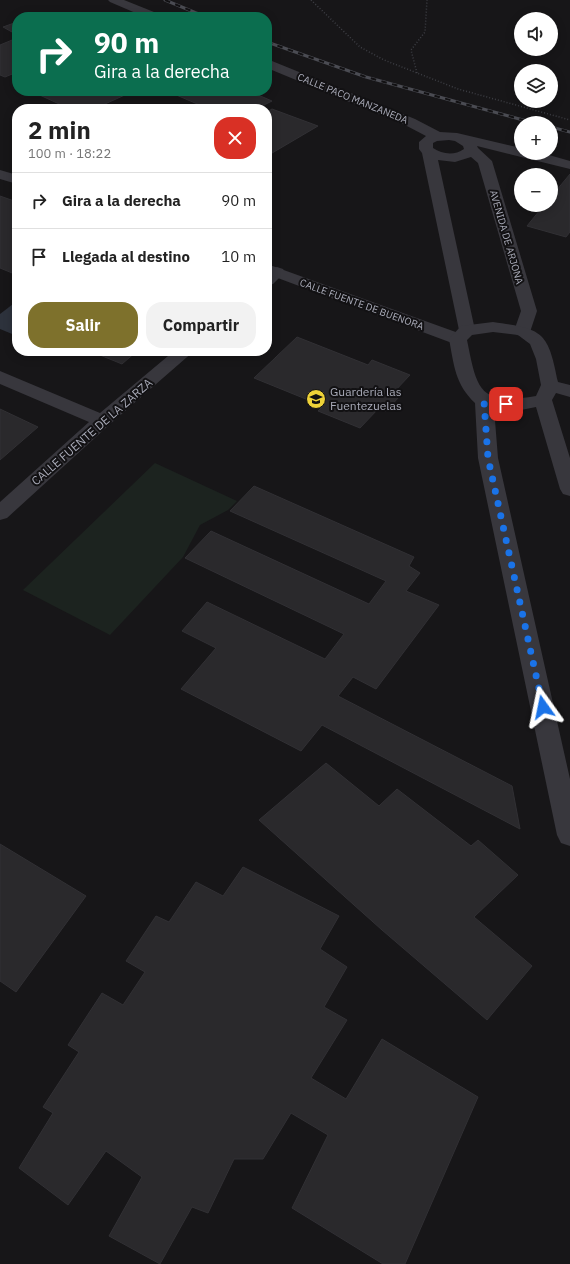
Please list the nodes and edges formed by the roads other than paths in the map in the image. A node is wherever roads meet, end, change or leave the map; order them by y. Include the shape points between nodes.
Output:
1 (114, 0) edge
2 (143, 12) edge
3 (272, 65) edge
4 (438, 136) junction
5 (467, 144) junction
6 (428, 151) junction
7 (514, 151) edge
8 (552, 160) edge
9 (570, 165) edge
10 (0, 174) edge
11 (12, 178) edge
12 (272, 275) edge
13 (523, 331) junction
14 (462, 334) junction
15 (179, 356) edge
16 (0, 377) edge
17 (570, 391) edge
18 (546, 392) junction
19 (484, 401) junction
20 (102, 421) junction
21 (570, 489) edge
22 (0, 513) edge
23 (570, 835) edge

1 - 2 street
3 - 4 street, CALLE PACO MANZANEDA
4 - 5 street via 451,136
4 - 6 street via 426,142 425,147
5 - 6 street via 462,156 450,158
5 - 7 street
5 - 13 street, AVENIDA DE ARJONA via 485,161 529,311
6 - 14 street
8 - 9 street
10 - 11 street
12 - 14 street, CALLE FUENTE DE BUENORA
13 - 14 street via 493,327
13 - 18 street via 538,341 545,359
14 - 19 street via 465,376 472,390
15 - 20 street, CALLE FUENTE DE LA ZARZA
16 - 20 street
17 - 18 street
18 - 19 street via 516,405
18 - 21 street
19 - 23 street via 488,458
20 - 22 street, CALLE FUENTE DE LA ZARZA

